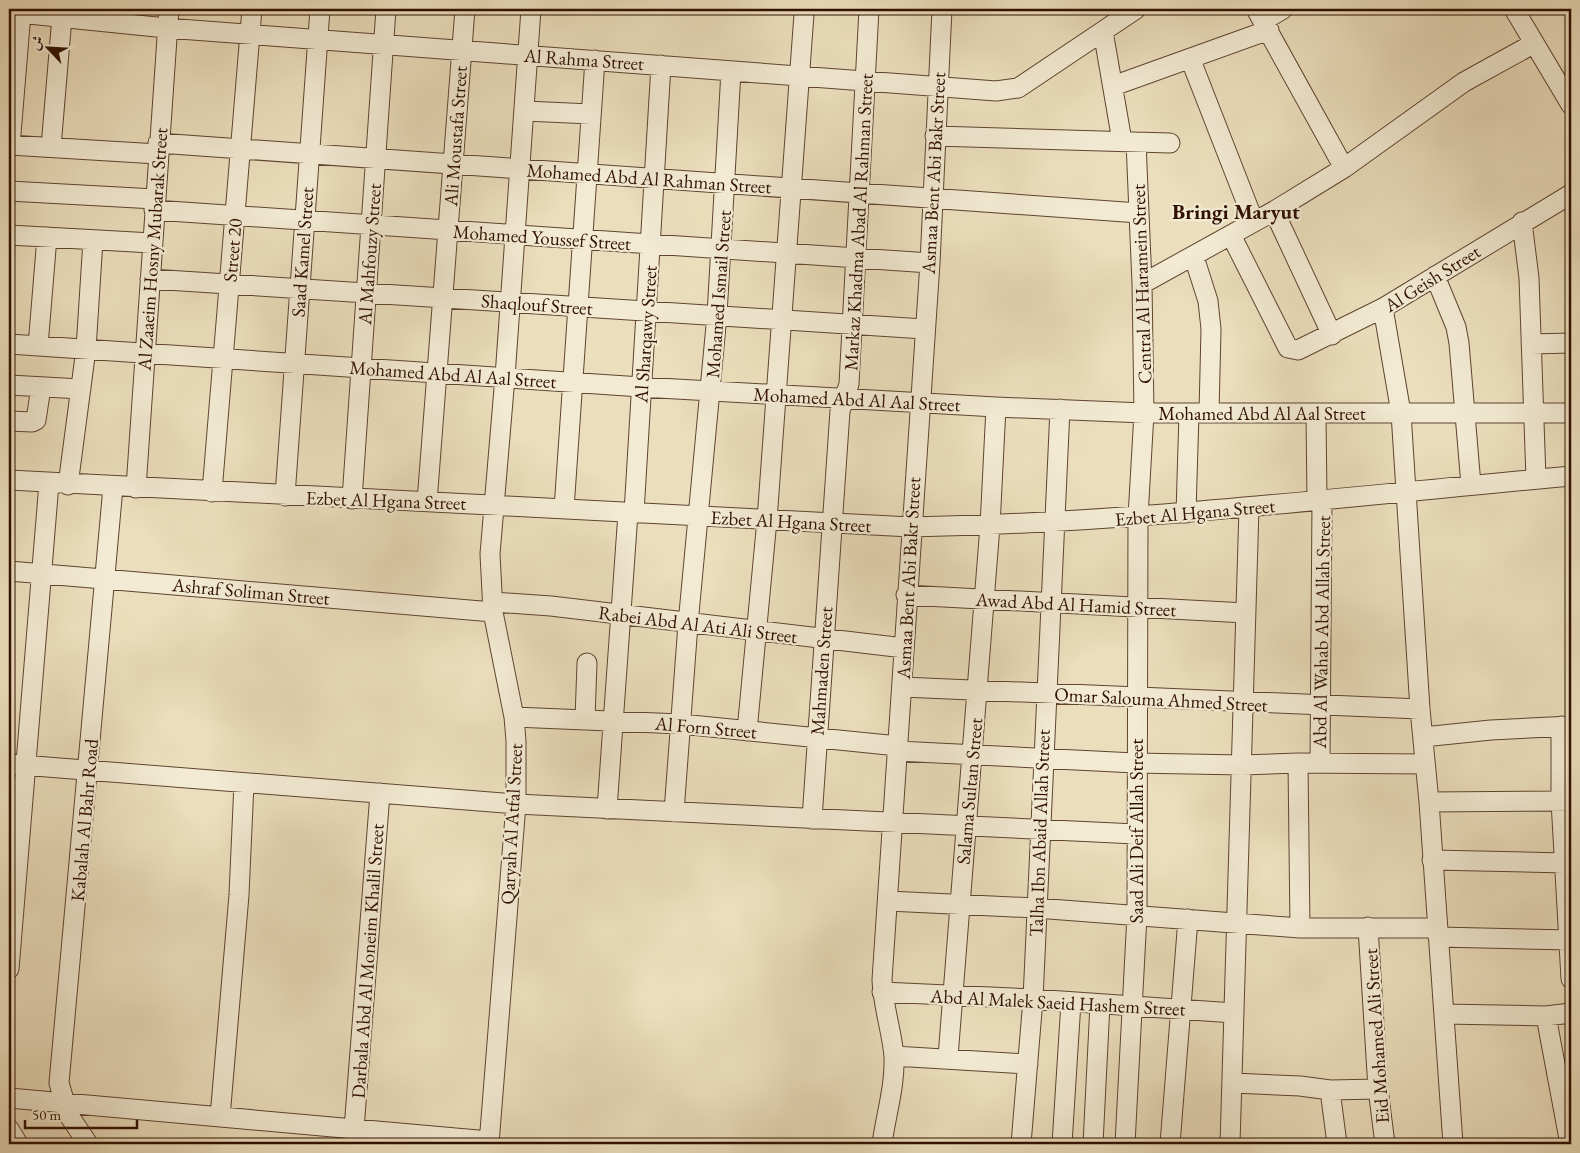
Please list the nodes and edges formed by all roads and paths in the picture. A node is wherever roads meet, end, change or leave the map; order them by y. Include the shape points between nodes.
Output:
1 (169, 9) edge
2 (252, 9) edge
3 (320, 9) edge
4 (386, 9) edge
5 (465, 9) edge
6 (531, 9) edge
7 (869, 9) edge
8 (942, 9) edge
9 (1136, 9) edge
10 (1283, 9) edge
11 (1514, 9) edge
12 (15, 13) edge
13 (53, 14) edge
14 (804, 14) dead end
15 (1263, 20) edge
16 (1108, 22) edge
17 (166, 28) junction
18 (250, 34) junction
19 (317, 39) junction
20 (384, 44) junction
21 (1533, 44) junction
22 (462, 50) junction
23 (529, 55) junction
24 (1190, 58) junction
25 (595, 60) junction
26 (661, 65) junction
27 (731, 71) junction
28 (799, 76) junction
29 (865, 81) junction
30 (1113, 86) junction
31 (937, 87) junction
32 (1571, 105) edge
33 (11, 111) edge
34 (525, 111) junction
35 (591, 114) junction
36 (935, 136) junction
37 (1129, 141) junction
38 (1170, 143) dead end
39 (9, 145) edge
40 (51, 147) junction
41 (158, 148) junction
42 (240, 148) junction
43 (309, 153) junction
44 (375, 158) junction
45 (453, 164) junction
46 (1344, 168) junction
47 (520, 169) junction
48 (587, 173) junction
49 (654, 178) junction
50 (725, 183) junction
51 (791, 188) junction
52 (9, 191) edge
53 (859, 193) junction
54 (1571, 194) edge
55 (933, 198) junction
56 (154, 205) junction
57 (1274, 211) junction
58 (1139, 213) junction
59 (235, 216) junction
60 (304, 220) junction
61 (1254, 222) junction
62 (1522, 222) junction
63 (371, 225) junction
64 (448, 230) junction
65 (9, 235) edge
66 (516, 235) junction
67 (1231, 235) junction
68 (47, 237) junction
69 (582, 239) junction
70 (94, 240) junction
71 (152, 243) junction
72 (650, 244) junction
73 (721, 249) junction
74 (786, 253) junction
75 (1194, 257) junction
76 (856, 258) junction
77 (930, 263) junction
78 (1435, 276) junction
79 (150, 279) junction
80 (229, 284) junction
81 (1142, 284) junction
82 (299, 288) junction
83 (366, 293) junction
84 (443, 298) junction
85 (510, 302) junction
86 (578, 306) junction
87 (1383, 308) junction
88 (646, 311) junction
89 (718, 315) junction
90 (781, 320) junction
91 (852, 324) junction
92 (924, 329) junction
93 (1332, 335) junction
94 (1571, 343) edge
95 (9, 344) edge
96 (1531, 344) junction
97 (38, 346) junction
98 (86, 348) junction
99 (145, 353) junction
100 (223, 358) junction
101 (294, 363) junction
102 (361, 368) junction
103 (437, 373) junction
104 (505, 377) junction
105 (573, 382) junction
106 (9, 385) edge
107 (41, 387) junction
108 (641, 387) junction
109 (81, 389) junction
110 (711, 391) junction
111 (776, 395) junction
112 (844, 399) junction
113 (919, 402) junction
114 (996, 406) junction
115 (1060, 409) junction
116 (1144, 413) junction
117 (1189, 413) junction
118 (1209, 413) junction
119 (1401, 413) junction
120 (1467, 413) junction
121 (1534, 413) junction
122 (1571, 413) edge
123 (1316, 414) junction
124 (9, 421) edge
125 (1571, 476) edge
126 (1536, 479) junction
127 (9, 480) edge
128 (49, 483) junction
129 (68, 485) junction
130 (1472, 485) junction
131 (113, 487) junction
132 (136, 488) junction
133 (212, 492) junction
134 (1405, 492) junction
135 (284, 496) junction
136 (352, 498) junction
137 (1320, 501) junction
138 (427, 502) junction
139 (494, 505) junction
140 (1249, 508) junction
141 (564, 509) junction
142 (631, 513) junction
143 (1186, 513) junction
144 (699, 516) junction
145 (1138, 517) junction
146 (766, 520) junction
147 (1055, 522) junction
148 (831, 523) junction
149 (990, 526) junction
150 (911, 527) junction
151 (9, 570) edge
152 (41, 573) junction
153 (105, 579) junction
154 (906, 595) junction
155 (984, 599) junction
156 (1051, 603) junction
157 (493, 607) junction
158 (1138, 607) junction
159 (1246, 613) junction
160 (619, 615) junction
161 (688, 624) junction
162 (756, 630) junction
163 (823, 638) junction
164 (904, 648) junction
165 (588, 663) dead end
166 (902, 687) junction
167 (977, 690) junction
168 (1046, 693) junction
169 (1136, 698) junction
170 (1244, 702) junction
171 (1322, 706) junction
172 (1420, 709) junction
173 (514, 717) junction
174 (584, 719) junction
175 (614, 720) junction
176 (681, 724) junction
177 (1566, 726) edge
178 (748, 731) junction
179 (1423, 737) junction
180 (817, 738) junction
181 (897, 748) junction
182 (972, 755) junction
183 (1042, 759) junction
184 (1136, 763) junction
185 (1298, 763) junction
186 (1320, 763) junction
187 (1425, 764) junction
188 (17, 765) edge
189 (1242, 765) junction
190 (89, 771) junction
191 (244, 783) junction
192 (380, 794) junction
193 (1566, 801) edge
194 (1429, 802) junction
195 (516, 804) junction
196 (607, 809) junction
197 (674, 812) junction
198 (812, 819) junction
199 (893, 823) junction
200 (966, 827) junction
201 (1039, 831) junction
202 (1136, 834) junction
203 (1432, 860) junction
204 (1564, 863) junction
205 (888, 901) junction
206 (960, 905) junction
207 (1036, 908) junction
208 (1137, 915) junction
209 (1188, 919) junction
210 (1236, 924) junction
211 (1368, 927) junction
212 (1300, 928) junction
213 (1438, 932) junction
214 (1570, 940) edge
215 (9, 968) edge
216 (1571, 979) edge
217 (882, 992) junction
218 (953, 996) junction
219 (1033, 999) junction
220 (1071, 1002) junction
221 (1100, 1004) junction
222 (1134, 1006) junction
223 (1183, 1010) junction
224 (1234, 1013) junction
225 (1571, 1013) edge
226 (1444, 1014) junction
227 (1546, 1016) junction
228 (894, 1056) junction
229 (948, 1057) junction
230 (1028, 1064) junction
231 (1233, 1083) junction
232 (1378, 1089) junction
233 (1330, 1090) junction
234 (9, 1098) edge
235 (63, 1104) junction
236 (220, 1117) junction
237 (9, 1129) edge
238 (354, 1129) junction
239 (489, 1142) edge
240 (18, 1144) edge
241 (88, 1144) edge
242 (882, 1144) edge
243 (1021, 1144) edge
244 (1062, 1144) edge
245 (1093, 1144) edge
246 (1125, 1144) edge
247 (1170, 1144) edge
248 (1230, 1144) edge
249 (1338, 1144) edge
250 (1385, 1144) edge
251 (1453, 1144) edge
252 (1570, 1144) edge

1 - 17 street, Al Zaaeim Hosny Mubarak Street
2 - 18 street, Street 20
3 - 19 street, Saad Kamel Street
4 - 20 street, Al Mahfouzy Street
5 - 22 street, Ali Moustafa Street
6 - 23 street, Qaryah Al Atfal Street
7 - 29 street, Markaz Khadma Abad Al Rahman Street
8 - 31 street, Asmaa Bent Abi Bakr Street
9 - 16 street, Al Rahma Street
10 - 15 street
11 - 21 street
12 - 13 street, Al Rahma Street
12 - 33 street
13 - 17 street, Al Rahma Street
13 - 40 street
14 - 28 street
15 - 24 street
15 - 46 street
16 - 30 street, Central Al Haramein Street
16 - 31 street, Al Rahma Street via 1018,88 996,92
17 - 18 street, Al Rahma Street
17 - 41 street, Al Zaaeim Hosny Mubarak Street
18 - 19 street, Al Rahma Street
18 - 42 street, Street 20
19 - 20 street, Al Rahma Street
19 - 43 street, Saad Kamel Street
20 - 22 street, Al Rahma Street
20 - 44 street, Al Mahfouzy Street
21 - 32 street
21 - 46 street via 1464,82
22 - 23 street, Al Rahma Street
22 - 45 street, Ali Moustafa Street
23 - 25 street, Al Rahma Street
23 - 34 street, Qaryah Al Atfal Street
24 - 30 street
24 - 61 street
25 - 26 street, Al Rahma Street
25 - 35 street
26 - 27 street, Al Rahma Street
26 - 49 street, Al Sharqawy Street
27 - 28 street, Al Rahma Street
27 - 50 street, Mohamed Ismail Street
28 - 29 street, Al Rahma Street
28 - 51 street
29 - 31 street, Al Rahma Street
29 - 53 street, Markaz Khadma Abad Al Rahman Street
30 - 37 street, Central Al Haramein Street
31 - 36 street, Asmaa Bent Abi Bakr Street
33 - 39 street
34 - 35 street
34 - 47 street, Qaryah Al Atfal Street
35 - 48 street
36 - 37 street
36 - 55 street, Asmaa Bent Abi Bakr Street
37 - 38 street
37 - 58 street, Central Al Haramein Street
39 - 40 street, Mohamed Abd Al Rahman Street
40 - 41 street, Mohamed Abd Al Rahman Street
41 - 42 street, Mohamed Abd Al Rahman Street
41 - 56 street, Al Zaaeim Hosny Mubarak Street
42 - 43 street, Mohamed Abd Al Rahman Street
42 - 59 street, Street 20
43 - 44 street, Mohamed Abd Al Rahman Street
43 - 60 street, Saad Kamel Street
44 - 45 street, Mohamed Abd Al Rahman Street
44 - 63 street, Al Mahfouzy Street
45 - 47 street, Mohamed Abd Al Rahman Street
45 - 64 street, Ali Moustafa Street
46 - 57 street
47 - 48 street, Mohamed Abd Al Rahman Street
47 - 66 street, Qaryah Al Atfal Street
48 - 49 street, Mohamed Abd Al Rahman Street
48 - 69 street
49 - 50 street, Mohamed Abd Al Rahman Street
49 - 72 street, Al Sharqawy Street
50 - 51 street, Mohamed Abd Al Rahman Street
50 - 73 street, Mohamed Ismail Street
51 - 53 street, Mohamed Abd Al Rahman Street
51 - 74 street
52 - 56 street, Mohamed Youssef Street
53 - 55 street, Mohamed Abd Al Rahman Street
53 - 76 street, Markaz Khadma Abad Al Rahman Street
54 - 62 street, Al Geish Street
55 - 58 street, Mohamed Abd Al Rahman Street
55 - 77 street, Asmaa Bent Abi Bakr Street
56 - 59 street, Mohamed Youssef Street
56 - 71 street, Al Zaaeim Hosny Mubarak Street
57 - 61 street
57 - 93 street
58 - 81 street, Central Al Haramein Street
59 - 60 street, Mohamed Youssef Street
59 - 80 street, Street 20
60 - 63 street, Mohamed Youssef Street
60 - 82 street, Saad Kamel Street
61 - 67 street
62 - 78 street, Al Geish Street
62 - 96 street
63 - 64 street, Mohamed Youssef Street
63 - 83 street, Al Mahfouzy Street
64 - 66 street, Mohamed Youssef Street
64 - 84 street, Ali Moustafa Street
65 - 68 street
66 - 69 street, Mohamed Youssef Street
66 - 85 street, Qaryah Al Atfal Street
67 - 75 street
67 - 93 street, Al Geish Street via 1288,348 1298,350
68 - 70 street
68 - 97 street
69 - 72 street, Mohamed Youssef Street
69 - 86 street
70 - 71 street
70 - 98 street
71 - 79 street, Al Zaaeim Hosny Mubarak Street
72 - 73 street, Mohamed Youssef Street
72 - 88 street, Al Sharqawy Street
73 - 74 street, Mohamed Youssef Street
73 - 89 street, Mohamed Ismail Street
74 - 76 street, Mohamed Youssef Street
74 - 90 street
75 - 81 street
75 - 118 street via 1208,301 1211,329
76 - 77 street, Mohamed Youssef Street
76 - 91 street, Markaz Khadma Abad Al Rahman Street
77 - 92 street, Asmaa Bent Abi Bakr Street
78 - 87 street, Al Geish Street
78 - 120 street via 1456,326
79 - 80 street, Shaqlouf Street
79 - 99 street, Al Zaaeim Hosny Mubarak Street
80 - 82 street, Shaqlouf Street
80 - 100 street, Street 20
81 - 116 street, Central Al Haramein Street
82 - 83 street, Shaqlouf Street
82 - 101 street, Saad Kamel Street
83 - 84 street, Shaqlouf Street
83 - 102 street, Al Mahfouzy Street
84 - 85 street, Shaqlouf Street
84 - 103 street, Ali Moustafa Street
85 - 86 street, Shaqlouf Street
85 - 104 street, Qaryah Al Atfal Street
86 - 88 street, Shaqlouf Street
86 - 105 street
87 - 93 street, Al Geish Street
87 - 119 street
88 - 89 street, Shaqlouf Street
88 - 108 street, Al Sharqawy Street
89 - 90 street, Shaqlouf Street
89 - 110 street, Mohamed Ismail Street
90 - 91 street, Shaqlouf Street
90 - 111 street
91 - 92 street, Shaqlouf Street
91 - 112 street, Markaz Khadma Abad Al Rahman Street via 849,384
92 - 113 street, Asmaa Bent Abi Bakr Street
94 - 96 street
95 - 97 street, Mohamed Abd Al Aal Street
96 - 121 street
97 - 98 street, Mohamed Abd Al Aal Street
98 - 99 street, Mohamed Abd Al Aal Street
98 - 109 street
99 - 100 street, Mohamed Abd Al Aal Street
99 - 132 street, Al Zaaeim Hosny Mubarak Street
100 - 101 street, Mohamed Abd Al Aal Street
100 - 133 street, Street 20
101 - 102 street, Mohamed Abd Al Aal Street
101 - 135 street, Saad Kamel Street
102 - 103 street, Mohamed Abd Al Aal Street
102 - 136 street, Al Mahfouzy Street
103 - 104 street, Mohamed Abd Al Aal Street
103 - 138 street, Ali Moustafa Street
104 - 105 street, Mohamed Abd Al Aal Street
104 - 139 street, Qaryah Al Atfal Street
105 - 108 street, Mohamed Abd Al Aal Street
105 - 141 street
106 - 107 street
107 - 109 street
107 - 124 street via 36,420
108 - 110 street, Mohamed Abd Al Aal Street
108 - 142 street, Al Sharqawy Street
109 - 129 street
110 - 111 street, Mohamed Abd Al Aal Street
110 - 144 street, Mohamed Ismail Street
111 - 112 street, Mohamed Abd Al Aal Street
111 - 146 street
112 - 113 street, Mohamed Abd Al Aal Street
112 - 148 street, Markaz Khadma Abad Al Rahman Street via 840,411
113 - 114 street, Mohamed Abd Al Aal Street
113 - 150 street, Asmaa Bent Abi Bakr Street
114 - 115 street, Mohamed Abd Al Aal Street
114 - 149 street, Salama Sultan Street
115 - 116 street, Mohamed Abd Al Aal Street
115 - 147 street, Talha Ibn Abaid Allah Street
116 - 117 street, Mohamed Abd Al Aal Street
116 - 145 street, Central Al Haramein Street
117 - 118 street, Mohamed Abd Al Aal Street
117 - 143 street
118 - 123 street, Mohamed Abd Al Aal Street
119 - 120 street, Mohamed Abd Al Aal Street
119 - 123 street, Mohamed Abd Al Aal Street
119 - 134 street
120 - 121 street, Mohamed Abd Al Aal Street
120 - 130 street
121 - 122 street, Mohamed Abd Al Aal Street
121 - 126 street
123 - 137 street, Abd Al Wahab Abd Allah Street
125 - 126 street, Ezbet Al Hgana Street
126 - 130 street, Ezbet Al Hgana Street
127 - 128 street, Ezbet Al Hgana Street
128 - 129 street, Ezbet Al Hgana Street
128 - 152 street
129 - 131 street, Ezbet Al Hgana Street
130 - 134 street, Ezbet Al Hgana Street
131 - 132 street, Ezbet Al Hgana Street
131 - 153 street, Kabalah Al Bahr Road
132 - 133 street, Ezbet Al Hgana Street
133 - 135 street, Ezbet Al Hgana Street
134 - 137 street, Ezbet Al Hgana Street
134 - 172 street
135 - 136 street, Ezbet Al Hgana Street
136 - 138 street, Ezbet Al Hgana Street
137 - 140 street, Ezbet Al Hgana Street
137 - 171 street, Abd Al Wahab Abd Allah Street
138 - 139 street, Ezbet Al Hgana Street
139 - 141 street, Ezbet Al Hgana Street
139 - 157 street, Qaryah Al Atfal Street via 490,554
140 - 143 street, Ezbet Al Hgana Street
140 - 159 street
141 - 142 street, Ezbet Al Hgana Street
142 - 144 street, Ezbet Al Hgana Street
142 - 160 street, Al Sharqawy Street
143 - 145 street, Ezbet Al Hgana Street
144 - 146 street, Ezbet Al Hgana Street
144 - 161 street, Mohamed Ismail Street
145 - 147 street, Ezbet Al Hgana Street
145 - 158 street, Saad Ali Deif Allah Street
146 - 148 street, Ezbet Al Hgana Street
146 - 162 street
147 - 149 street, Ezbet Al Hgana Street
147 - 156 street, Talha Ibn Abaid Allah Street
148 - 150 street, Ezbet Al Hgana Street
148 - 163 street, Mahmaden Street
149 - 150 street, Ezbet Al Hgana Street
149 - 155 street, Salama Sultan Street
150 - 154 street, Asmaa Bent Abi Bakr Street
151 - 152 street, Ashraf Soliman Street
152 - 153 street, Ashraf Soliman Street
152 - 188 street
153 - 157 street, Ashraf Soliman Street
153 - 190 street, Kabalah Al Bahr Road
154 - 155 street, Awad Abd Al Hamid Street
154 - 164 street, Asmaa Bent Abi Bakr Street
155 - 156 street, Awad Abd Al Hamid Street
155 - 167 street, Salama Sultan Street
156 - 158 street, Awad Abd Al Hamid Street
156 - 168 street, Talha Ibn Abaid Allah Street
157 - 160 street, Rabei Abd Al Ati Ali Street
157 - 173 street, Qaryah Al Atfal Street
158 - 159 street, Awad Abd Al Hamid Street
158 - 169 street, Saad Ali Deif Allah Street
159 - 170 street
160 - 161 street, Rabei Abd Al Ati Ali Street
160 - 175 street, Al Sharqawy Street
161 - 162 street, Rabei Abd Al Ati Ali Street
161 - 176 street, Mohamed Ismail Street
162 - 163 street, Rabei Abd Al Ati Ali Street
162 - 178 street
163 - 164 street, Rabei Abd Al Ati Ali Street
163 - 180 street, Mahmaden Street
164 - 166 street, Asmaa Bent Abi Bakr Street
165 - 174 street
166 - 167 street, Omar Salouma Ahmed Street
166 - 181 street, Asmaa Bent Abi Bakr Street
167 - 168 street, Omar Salouma Ahmed Street
167 - 182 street, Salama Sultan Street
168 - 169 street, Omar Salouma Ahmed Street
168 - 183 street, Talha Ibn Abaid Allah Street
169 - 170 street, Omar Salouma Ahmed Street
169 - 184 street, Saad Ali Deif Allah Street
170 - 171 street, Omar Salouma Ahmed Street
170 - 189 street
171 - 172 street, Omar Salouma Ahmed Street
171 - 186 street, Abd Al Wahab Abd Allah Street
172 - 179 street
173 - 174 street, Al Forn Street
173 - 195 street, Qaryah Al Atfal Street
174 - 175 street, Al Forn Street
175 - 176 street, Al Forn Street
175 - 196 street, Al Sharqawy Street
176 - 178 street, Al Forn Street
176 - 197 street, Mohamed Ismail Street
177 - 179 street
177 - 193 street
178 - 180 street, Al Forn Street
179 - 187 street
180 - 181 street, Al Forn Street
180 - 198 street, Mahmaden Street
181 - 182 street, Al Forn Street
181 - 199 street, Asmaa Bent Abi Bakr Street
182 - 183 street, Al Forn Street
182 - 200 street, Salama Sultan Street
183 - 184 street, Al Forn Street
183 - 201 street, Talha Ibn Abaid Allah Street
184 - 189 street, Al Forn Street
184 - 202 street, Saad Ali Deif Allah Street
185 - 186 street, Al Forn Street
185 - 189 street, Al Forn Street
185 - 212 street
186 - 187 street, Al Forn Street
187 - 194 street
188 - 190 street
188 - 215 street
189 - 210 street
190 - 191 street
190 - 235 street, Kabalah Al Bahr Road via 59,1083
191 - 192 street
191 - 236 street via 239,896
192 - 195 street
192 - 238 street, Darbala Abd Al Moneim Khalil Street
193 - 194 street
193 - 204 street
194 - 203 street
195 - 196 street
195 - 239 street, Qaryah Al Atfal Street
196 - 197 street
197 - 198 street
198 - 199 street
199 - 200 street
199 - 205 street, Asmaa Bent Abi Bakr Street
200 - 201 street
200 - 206 street, Salama Sultan Street
201 - 202 street
201 - 207 street, Talha Ibn Abaid Allah Street
202 - 208 street, Saad Ali Deif Allah Street
203 - 204 street
203 - 213 street
204 - 214 street
205 - 206 street
205 - 217 street, Asmaa Bent Abi Bakr Street
206 - 207 street
206 - 218 street, Salama Sultan Street
207 - 208 street
207 - 219 street, Talha Ibn Abaid Allah Street
208 - 209 street
208 - 222 street, Saad Ali Deif Allah Street
209 - 210 street
209 - 223 street
210 - 212 street
210 - 224 street
211 - 212 street
211 - 213 street
211 - 232 street, Eid Mohamed Ali Street
213 - 214 street
213 - 226 street
214 - 216 street
217 - 218 street, Abd Al Malek Saeid Hashem Street
217 - 228 street, Asmaa Bent Abi Bakr Street
218 - 219 street, Abd Al Malek Saeid Hashem Street
218 - 229 street, Salama Sultan Street
219 - 220 street, Abd Al Malek Saeid Hashem Street
219 - 230 street, Talha Ibn Abaid Allah Street
220 - 221 street, Abd Al Malek Saeid Hashem Street
220 - 244 street
221 - 222 street, Abd Al Malek Saeid Hashem Street
221 - 245 street
222 - 223 street, Abd Al Malek Saeid Hashem Street
222 - 246 street, Saad Ali Deif Allah Street
223 - 224 street, Abd Al Malek Saeid Hashem Street
223 - 247 street
224 - 231 street
225 - 227 street
226 - 227 street
226 - 251 street
227 - 252 street
228 - 229 street
228 - 242 street, Asmaa Bent Abi Bakr Street via 892,1093
229 - 230 street
230 - 243 street, Talha Ibn Abaid Allah Street
231 - 233 street
231 - 248 street
232 - 233 street
232 - 250 street, Eid Mohamed Ali Street
233 - 249 street
234 - 235 street
235 - 236 street
235 - 241 street, Kabalah Al Bahr Road
236 - 238 street
237 - 240 street
238 - 239 street

